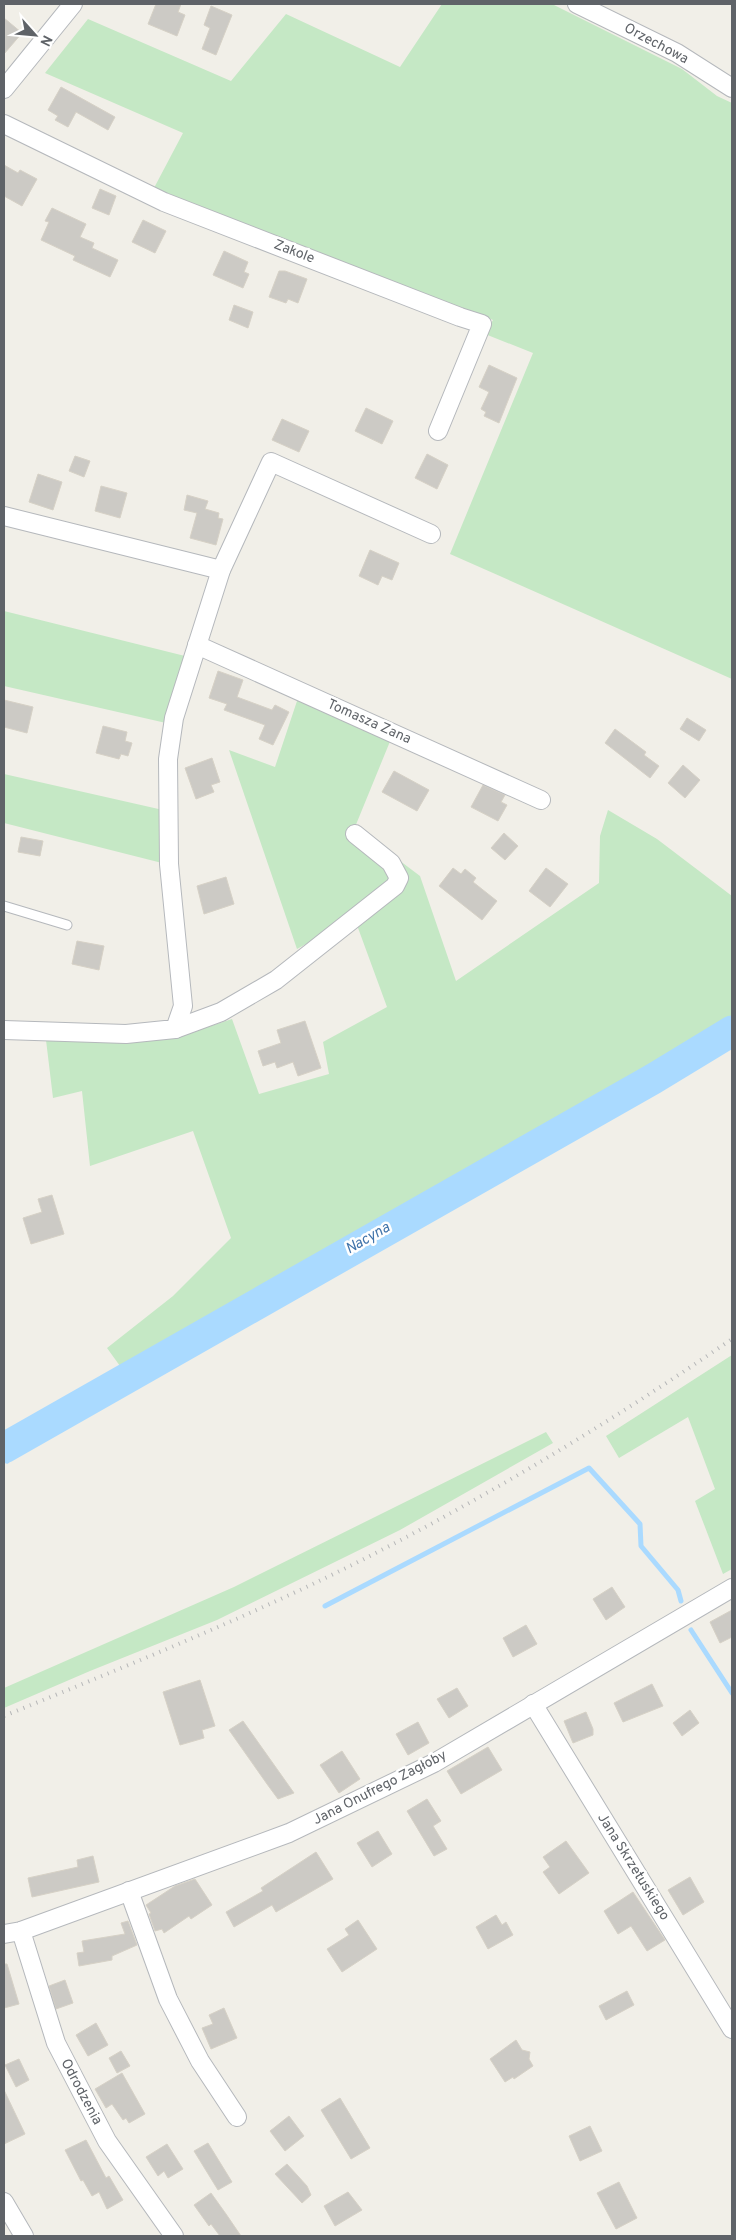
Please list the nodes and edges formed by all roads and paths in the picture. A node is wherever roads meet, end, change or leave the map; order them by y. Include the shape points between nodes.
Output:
1 (73, 4) edge
2 (577, 4) edge
3 (4, 88) edge
4 (732, 88) edge
5 (4, 124) edge
6 (438, 431) dead end
7 (4, 516) edge
8 (431, 534) dead end
9 (221, 570) junction
10 (197, 645) junction
11 (541, 800) dead end
12 (355, 834) dead end
13 (4, 906) edge
14 (67, 925) dead end
15 (175, 1029) junction
16 (4, 1030) edge
17 (732, 1588) edge
18 (533, 1704) junction
19 (129, 1891) junction
20 (12, 1933) edge
21 (732, 2029) edge
22 (237, 2117) dead end
23 (4, 2202) edge
24 (24, 2236) edge
25 (174, 2236) edge

1 - 3 street
2 - 4 street, Orzechowa via 677,53
5 - 6 street, Zakole via 164,202 482,324
7 - 9 street
8 - 9 street via 271,462
9 - 10 street
10 - 11 street, Tomasza Zana
10 - 15 street via 174,718 168,759 169,864 183,1006
12 - 15 street via 392,864 400,878 394,886 276,980 220,1012
13 - 14 lane
15 - 16 street via 126,1034
17 - 18 street, Jana Onufrego Zagłoby
18 - 19 street, Jana Onufrego Zagłoby via 434,1763 289,1833
18 - 21 street, Jana Skrzetuskiego
19 - 20 street, Jana Onufrego Zagłoby
19 - 22 street via 168,1999 200,2060
20 - 25 street, Odrodzenia via 56,2043 107,2141
23 - 24 street

